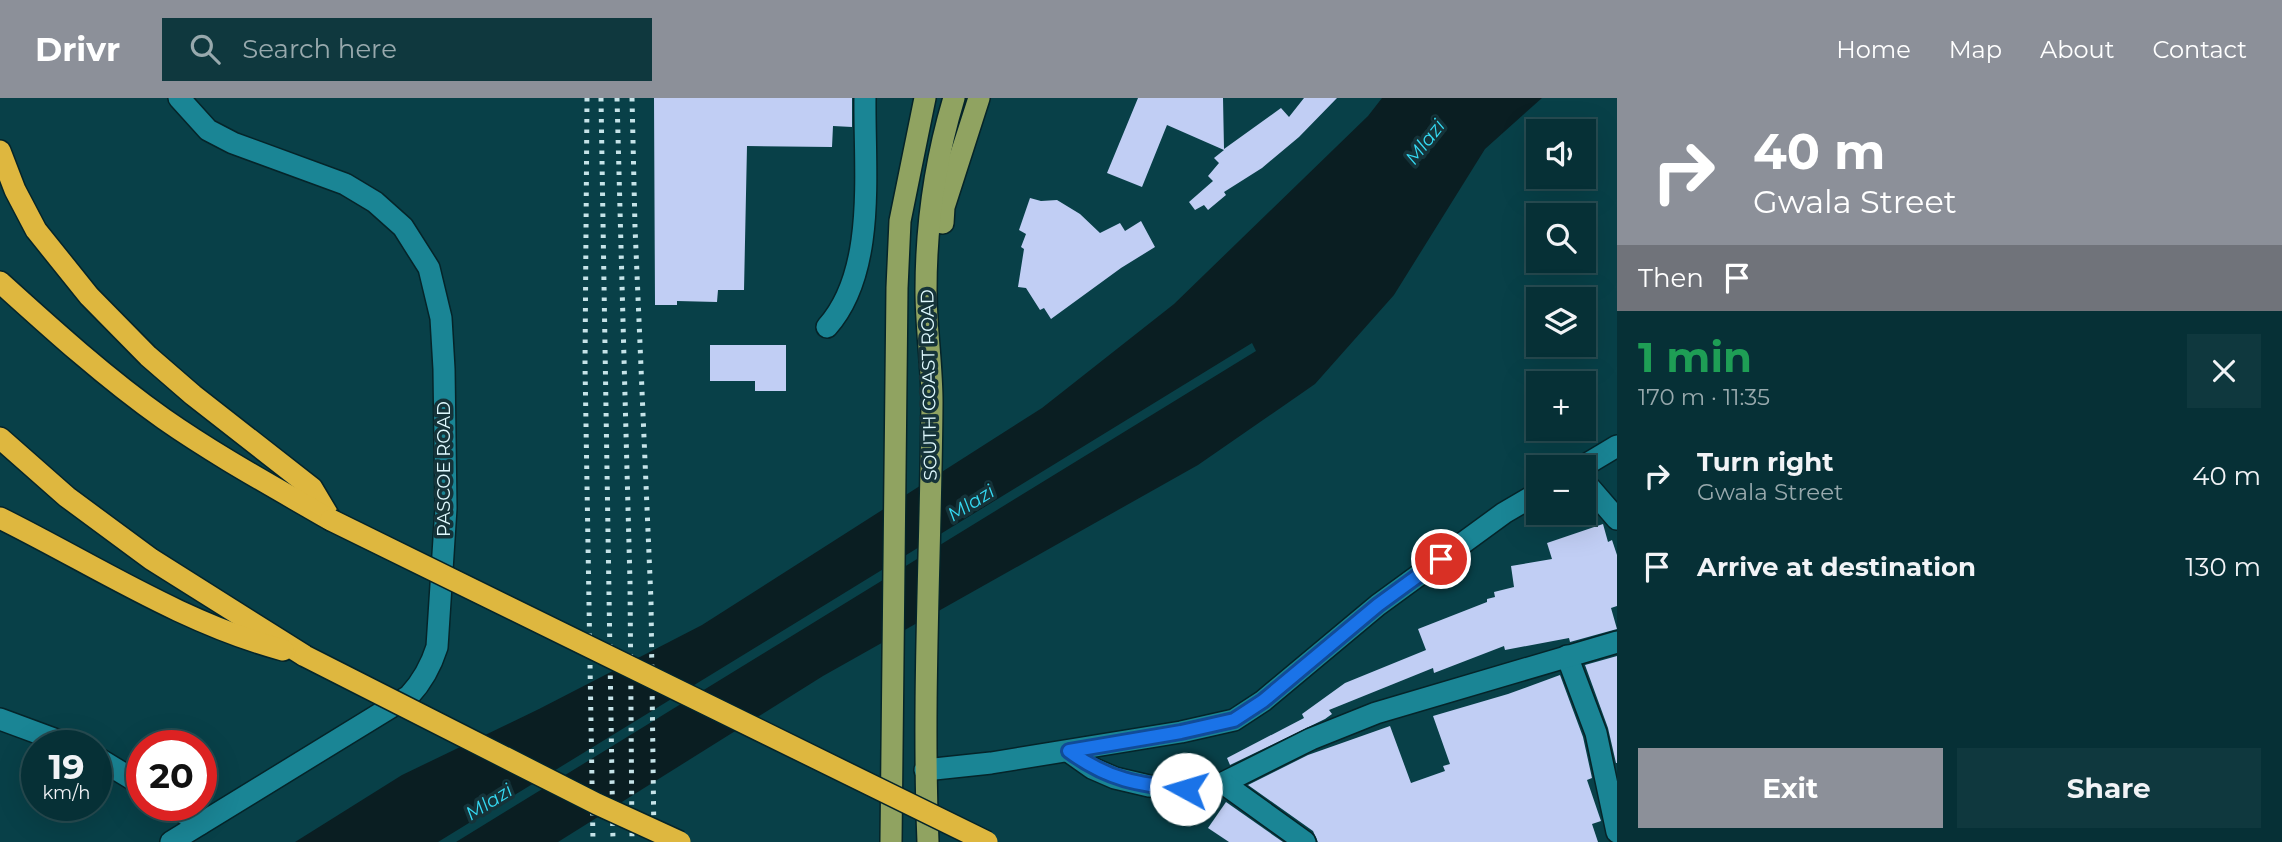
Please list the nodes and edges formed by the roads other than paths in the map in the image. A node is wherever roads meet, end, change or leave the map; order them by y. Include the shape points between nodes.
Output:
1 (178, 98) edge
2 (865, 98) edge
3 (913, 98) edge
4 (925, 98) edge
5 (954, 98) edge
6 (979, 98) edge
7 (0, 151) edge
8 (900, 220) junction
9 (0, 282) edge
10 (827, 327) dead end
11 (932, 360) junction
12 (0, 439) edge
13 (1617, 446) edge
14 (1596, 459) edge
15 (1596, 495) edge
16 (1526, 500) edge
17 (0, 518) edge
18 (1617, 519) edge
19 (331, 520) junction
20 (1617, 642) edge
21 (305, 656) junction
22 (1567, 656) junction
23 (0, 719) edge
24 (30, 730) edge
25 (1069, 751) junction
26 (925, 769) junction
27 (1223, 783) junction
28 (196, 821) edge
29 (1616, 822) edge
30 (200, 824) junction
31 (171, 842) edge
32 (680, 842) edge
33 (891, 842) edge
34 (928, 842) edge
35 (987, 842) edge
36 (1305, 842) edge

1 - 30 street, PASCOE ROAD via 208,130 345,184 403,227 429,268 442,318 444,369 446,508 438,647 432,664 409,696
2 - 10 street via 863,248 853,287
3 - 8 main road
4 - 8 main road, SOUTH COAST ROAD
5 - 11 main road, SOUTH COAST ROAD via 941,141 929,216 926,293
6 - 11 main road via 944,207
7 - 19 highway via 36,230 89,296 193,395 312,488
8 - 33 main road, SOUTH COAST ROAD
9 - 19 highway via 67,343 164,419
11 - 26 main road, SOUTH COAST ROAD
12 - 21 highway via 67,497 151,559
13 - 14 street
15 - 18 street
16 - 25 street via 1378,605 1234,720
17 - 21 highway via 213,627
19 - 35 highway, bridge
20 - 22 street
21 - 32 highway, bridge
22 - 27 street via 1376,713
22 - 29 street via 1596,733
23 - 24 street
25 - 26 street
25 - 27 street via 1104,773 1149,786 1186,789
26 - 34 main road, SOUTH COAST ROAD
27 - 36 street
28 - 30 street
30 - 31 street, PASCOE ROAD

